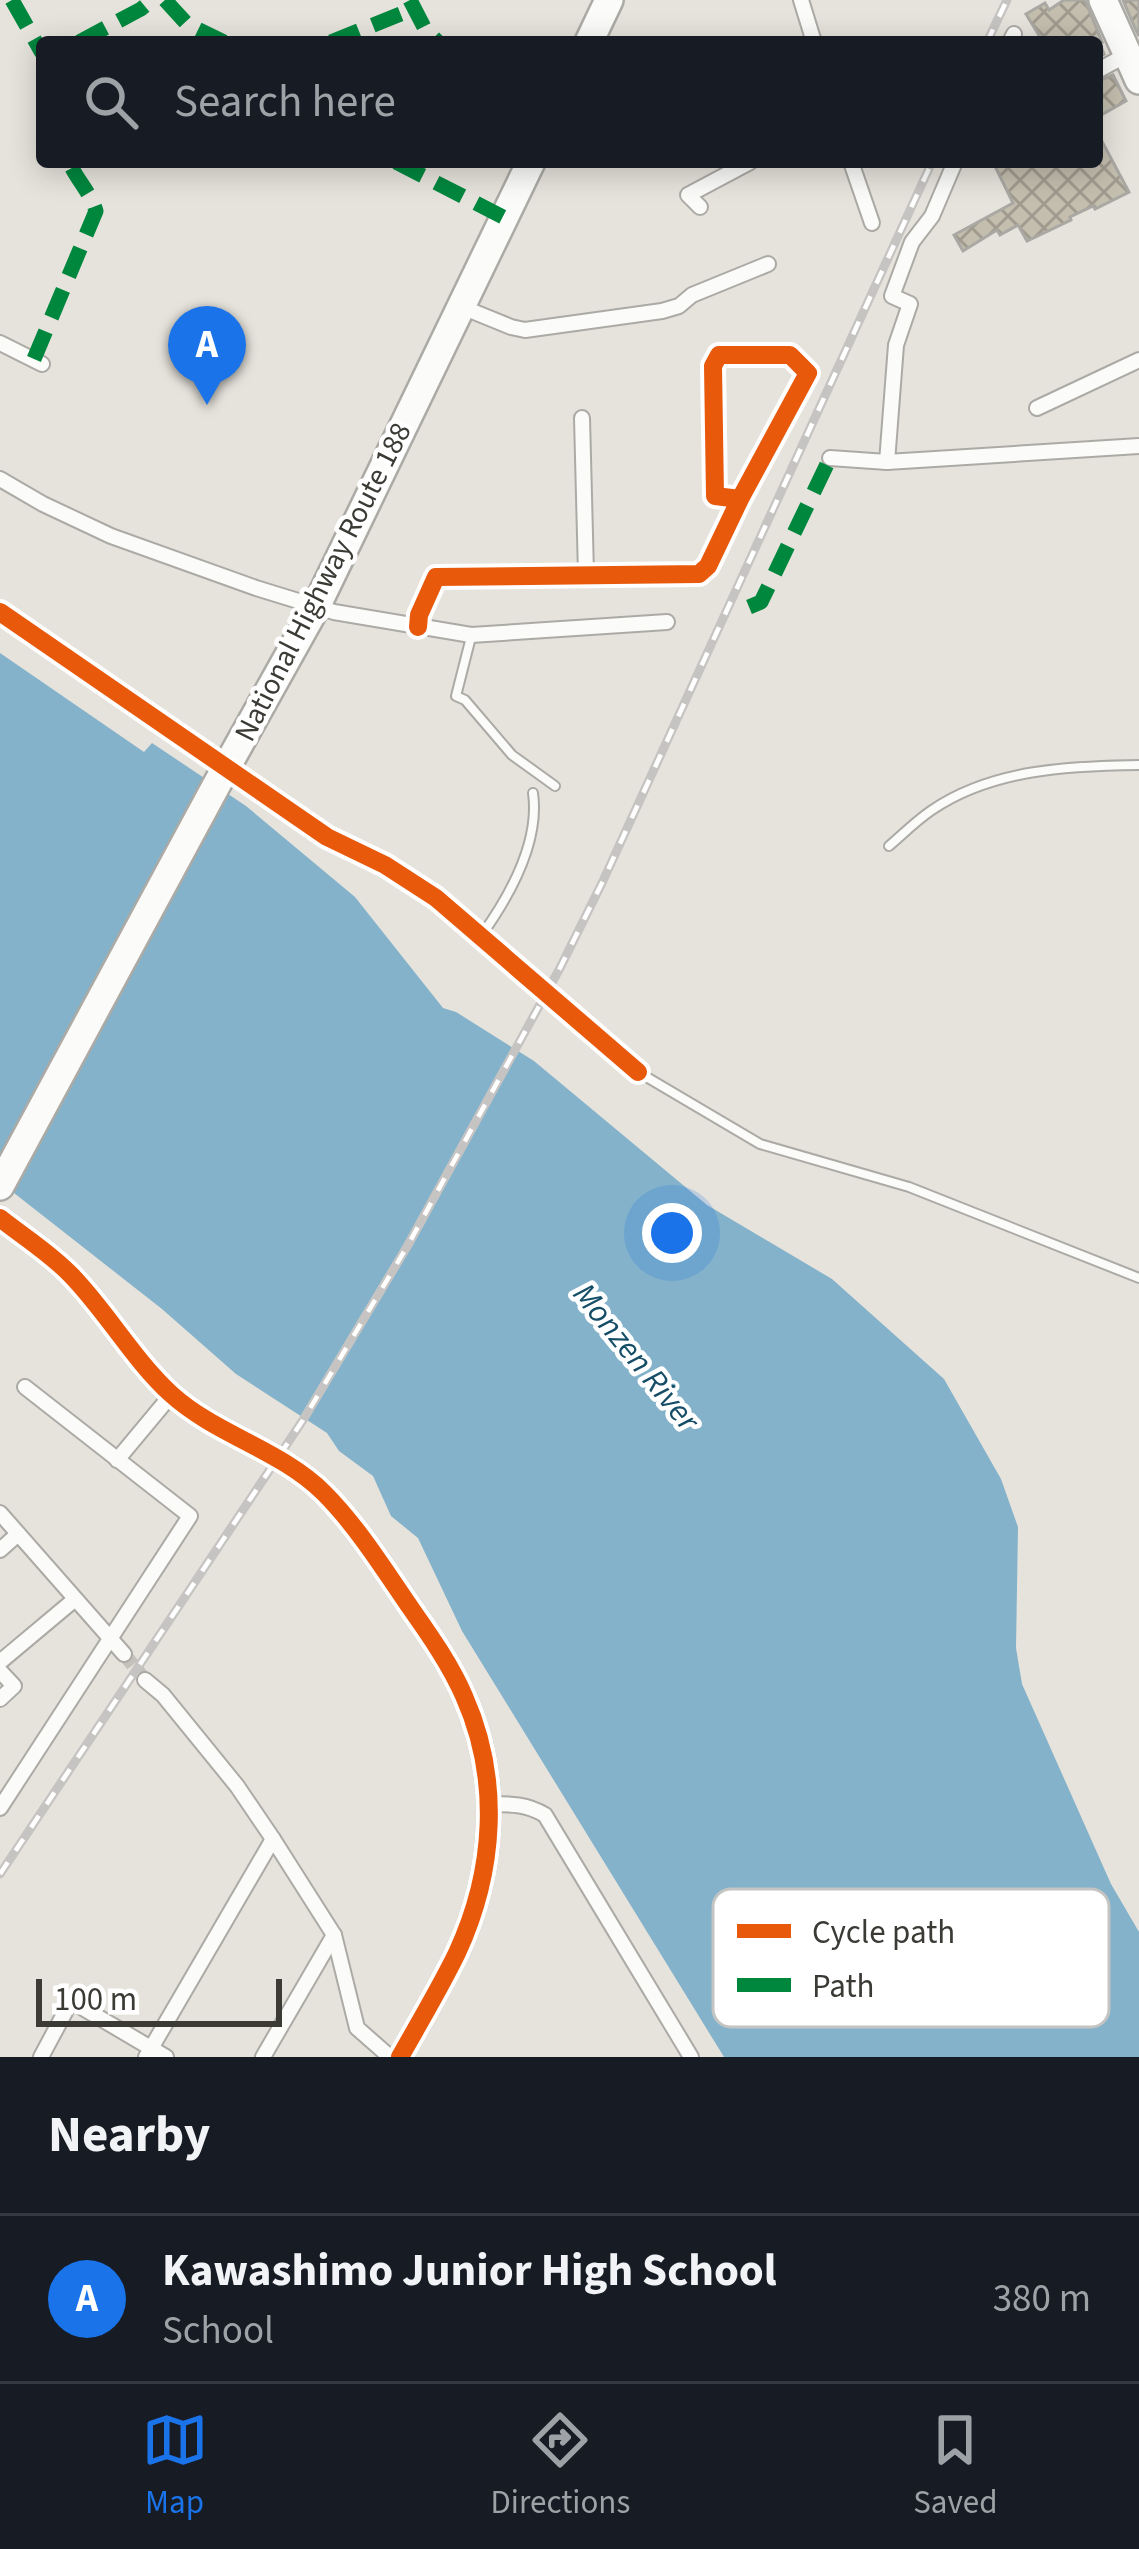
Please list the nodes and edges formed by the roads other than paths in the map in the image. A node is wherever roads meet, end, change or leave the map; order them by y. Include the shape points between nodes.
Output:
1 (609, 0) edge
2 (801, 0) edge
3 (1103, 0) edge
4 (592, 36) edge
5 (812, 36) edge
6 (1133, 67) edge
7 (1103, 70) edge
8 (528, 168) edge
9 (739, 168) edge
10 (853, 168) edge
11 (952, 168) edge
12 (700, 207) dead end
13 (872, 224) dead end
14 (768, 264) dead end
15 (462, 307) junction
16 (0, 343) edge
17 (1139, 360) edge
18 (42, 364) dead end
19 (1037, 408) dead end
20 (582, 418) dead end
21 (1139, 446) edge
22 (830, 458) dead end
23 (887, 462) junction
24 (0, 479) edge
25 (740, 499) junction
26 (586, 574) junction
27 (317, 605) junction
28 (0, 612) edge
29 (667, 622) dead end
30 (418, 627) junction
31 (471, 635) junction
32 (1139, 765) edge
33 (222, 775) junction
34 (555, 786) dead end
35 (532, 793) dead end
36 (889, 846) dead end
37 (481, 937) junction
38 (638, 1072) joint
39 (0, 1186) edge
40 (0, 1218) edge
41 (1139, 1278) edge
42 (25, 1387) dead end
43 (172, 1394) junction
44 (117, 1460) junction
45 (0, 1513) edge
46 (18, 1534) junction
47 (0, 1550) edge
48 (74, 1600) junction
49 (109, 1638) junction
50 (124, 1654) tunnel mouth
51 (0, 1666) edge
52 (145, 1680) tunnel mouth
53 (0, 1699) edge
54 (490, 1804) junction
55 (0, 1808) edge
56 (273, 1839) junction
57 (334, 1935) junction
58 (149, 2053) edge
59 (40, 2057) edge
60 (166, 2057) edge
61 (263, 2057) edge
62 (390, 2057) edge
63 (400, 2057) edge
64 (691, 2057) edge

1 - 4 highway
2 - 5 street
3 - 6 highway
6 - 7 street
8 - 15 highway, National Highway Route 188
9 - 12 street via 688,195
10 - 13 street
11 - 23 street via 892,296 910,304 896,345
14 - 15 street via 662,311 525,330
15 - 27 highway, National Highway Route 188
16 - 18 street
17 - 19 street
20 - 26 street
21 - 23 street
22 - 23 street
24 - 27 street via 111,536
25 - 25 street via 808,373 790,355 719,355 713,366 715,496
25 - 26 street via 699,574
26 - 30 street via 436,577
27 - 30 street
27 - 33 highway, National Highway Route 188
28 - 33 street
29 - 31 street
30 - 31 street
31 - 34 lane via 456,696
32 - 36 lane via 1030,771 974,788 932,809
33 - 37 street via 385,865
33 - 39 highway, National Highway Route 188
35 - 37 lane via 528,842
37 - 38 street
38 - 41 lane via 760,1144 909,1187
40 - 43 street via 72,1276
42 - 44 street
43 - 44 street
43 - 54 street via 303,1476 350,1524 464,1694
44 - 49 street via 190,1516
45 - 46 street
46 - 47 street
46 - 48 street
48 - 49 street
48 - 51 street
49 - 50 street
49 - 55 street
51 - 53 street via 14,1686
52 - 56 street
54 - 63 street via 473,1913
54 - 64 street via 544,1815
56 - 57 street
56 - 58 street
57 - 61 street
57 - 62 street via 357,2028
58 - 59 street via 71,2001
58 - 60 street

